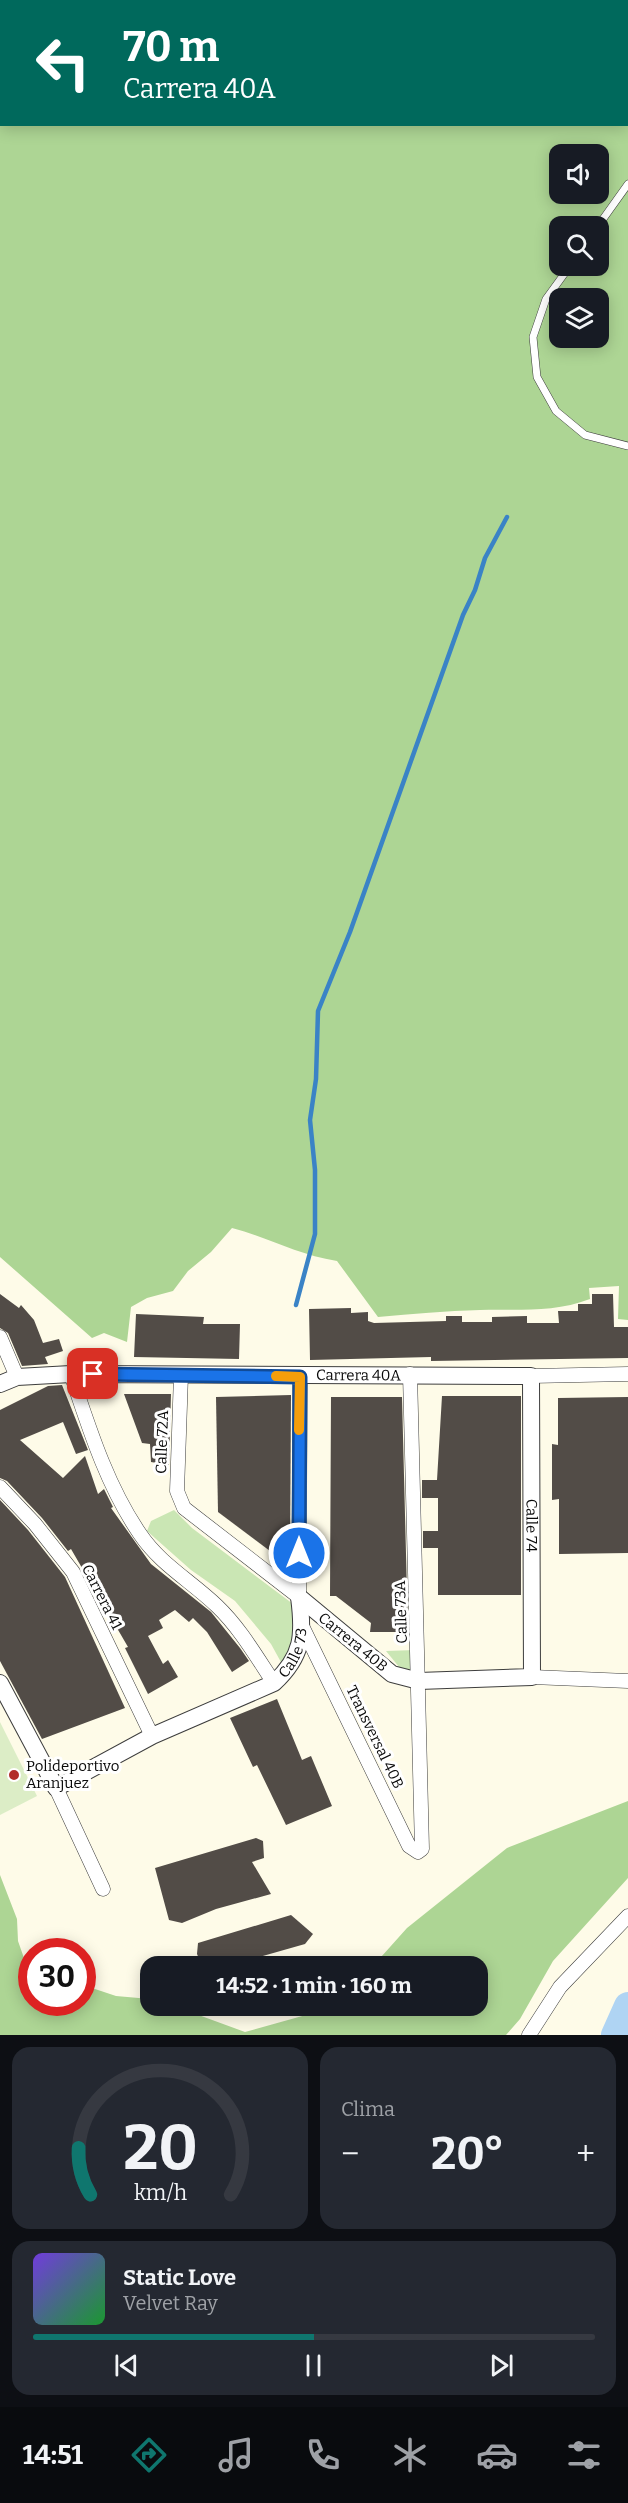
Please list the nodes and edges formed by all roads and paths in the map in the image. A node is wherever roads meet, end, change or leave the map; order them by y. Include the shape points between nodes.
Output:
1 (628, 184) edge
2 (605, 216) edge
3 (563, 276) edge
4 (628, 446) edge
5 (0, 1337) edge
6 (71, 1374) junction
7 (410, 1374) junction
8 (628, 1374) edge
9 (181, 1375) junction
10 (531, 1376) junction
11 (17, 1377) junction
12 (300, 1377) junction
13 (0, 1384) edge
14 (0, 1487) edge
15 (184, 1508) joint
16 (299, 1598) junction
17 (303, 1628) junction
18 (532, 1677) junction
19 (419, 1681) junction
20 (628, 1681) edge
21 (0, 1683) edge
22 (274, 1683) junction
23 (152, 1736) junction
24 (56, 1788) junction
25 (422, 1849) joint
26 (102, 1889) dead end
27 (628, 1916) edge
28 (529, 2035) edge

1 - 2 lane
3 - 4 lane via 546,299 533,337 537,376 556,411 585,435
5 - 11 street
6 - 9 street, Carrera 40A
6 - 11 street, Carrera 40A
6 - 22 street via 92,1437 140,1534 165,1564 237,1627
7 - 10 street, Carrera 40A
7 - 12 street, Carrera 40A
7 - 19 street, Calle 73A
8 - 10 street, Carrera 40A
9 - 12 street, Carrera 40A
9 - 15 street, Calle 72A via 177,1491
10 - 18 street, Calle 74
11 - 13 street, Carrera 40A
12 - 16 street, Calle 73
14 - 23 street, Carrera 41 via 73,1572
15 - 16 street, Carrera 40B
16 - 17 street, Calle 73
16 - 19 street, Carrera 40B via 392,1674
17 - 22 street, Calle 73 via 290,1668
17 - 25 street, Transversal 40B via 409,1846 412,1851
18 - 19 street, Carrera 40B
18 - 20 street, Carrera 40B
19 - 25 street, Calle 73A
21 - 24 street
22 - 23 street, Calle 73
23 - 24 street, Calle 73
24 - 26 street
27 - 28 street via 560,1987

